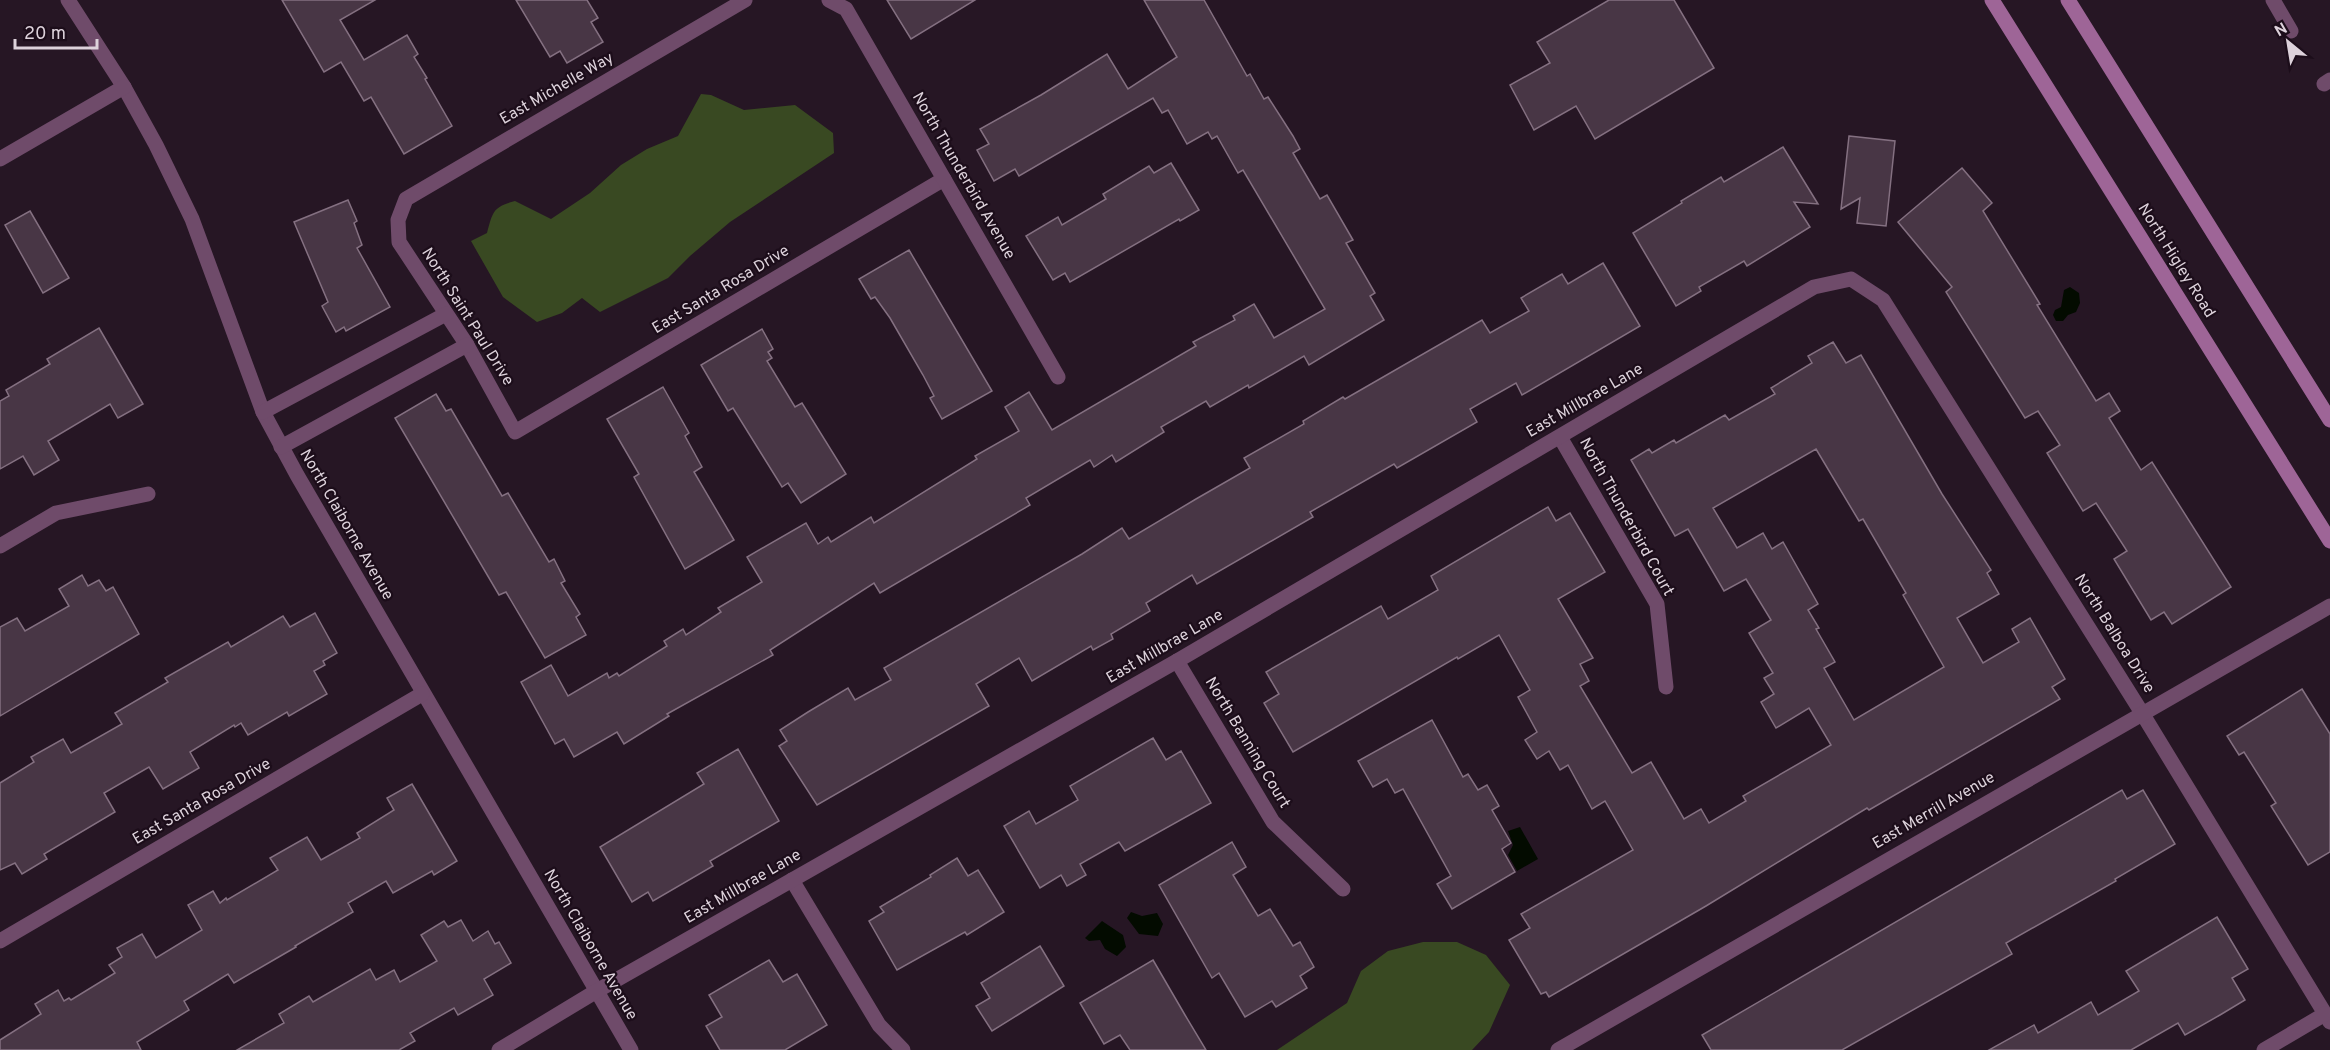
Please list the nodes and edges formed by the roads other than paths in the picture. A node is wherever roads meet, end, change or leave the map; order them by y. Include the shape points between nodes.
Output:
1 (68, 0) edge
2 (745, 0) edge
3 (829, 0) edge
4 (1992, 0) edge
5 (2068, 0) edge
6 (2273, 0) edge
7 (2291, 31) dead end
8 (123, 87) junction
9 (0, 159) edge
10 (944, 179) junction
11 (398, 220) joint
12 (1851, 279) joint
13 (446, 314) junction
14 (467, 345) junction
15 (1058, 377) dead end
16 (263, 412) junction
17 (2330, 420) edge
18 (515, 432) joint
19 (1560, 437) junction
20 (281, 447) junction
21 (148, 494) dead end
22 (2330, 541) edge
23 (0, 546) edge
24 (2330, 606) edge
25 (1177, 661) junction
26 (1666, 687) dead end
27 (422, 694) junction
28 (2142, 713) junction
29 (792, 880) junction
30 (1343, 889) dead end
31 (0, 940) edge
32 (596, 992) junction
33 (2327, 1018) edge
34 (498, 1050) edge
35 (631, 1050) edge
36 (903, 1050) edge
37 (1558, 1050) edge
38 (2264, 1050) edge

1 - 8 street, North Claiborne Avenue
2 - 11 street, East Michelle Way via 406,199
3 - 10 street, North Thunderbird Avenue via 846,9
4 - 22 main road, North Higley Road
5 - 17 main road
6 - 7 street
8 - 9 street
8 - 16 street, North Claiborne Avenue via 192,219
10 - 15 street, North Thunderbird Avenue
10 - 18 street, East Santa Rosa Drive
11 - 13 street, North Saint Paul Drive via 399,242
12 - 19 street, East Millbrae Lane via 1814,287
12 - 28 street, North Balboa Drive via 1883,300
13 - 14 street, North Saint Paul Drive
13 - 16 street
14 - 18 street, North Saint Paul Drive
14 - 20 street
16 - 20 street, North Claiborne Avenue
19 - 25 street, East Millbrae Lane
19 - 26 street, North Thunderbird Court via 1657,603
20 - 27 street, North Claiborne Avenue
21 - 23 street via 56,513
24 - 28 street, East Merrill Avenue
25 - 29 street, East Millbrae Lane
25 - 30 street, North Banning Court via 1273,822
27 - 31 street, East Santa Rosa Drive
27 - 32 street, North Claiborne Avenue
28 - 33 street, North Balboa Drive
28 - 37 street, East Merrill Avenue
29 - 32 street, East Millbrae Lane
29 - 36 street via 879,1024
32 - 34 street, East Millbrae Lane
32 - 35 street, North Claiborne Avenue
33 - 38 street

